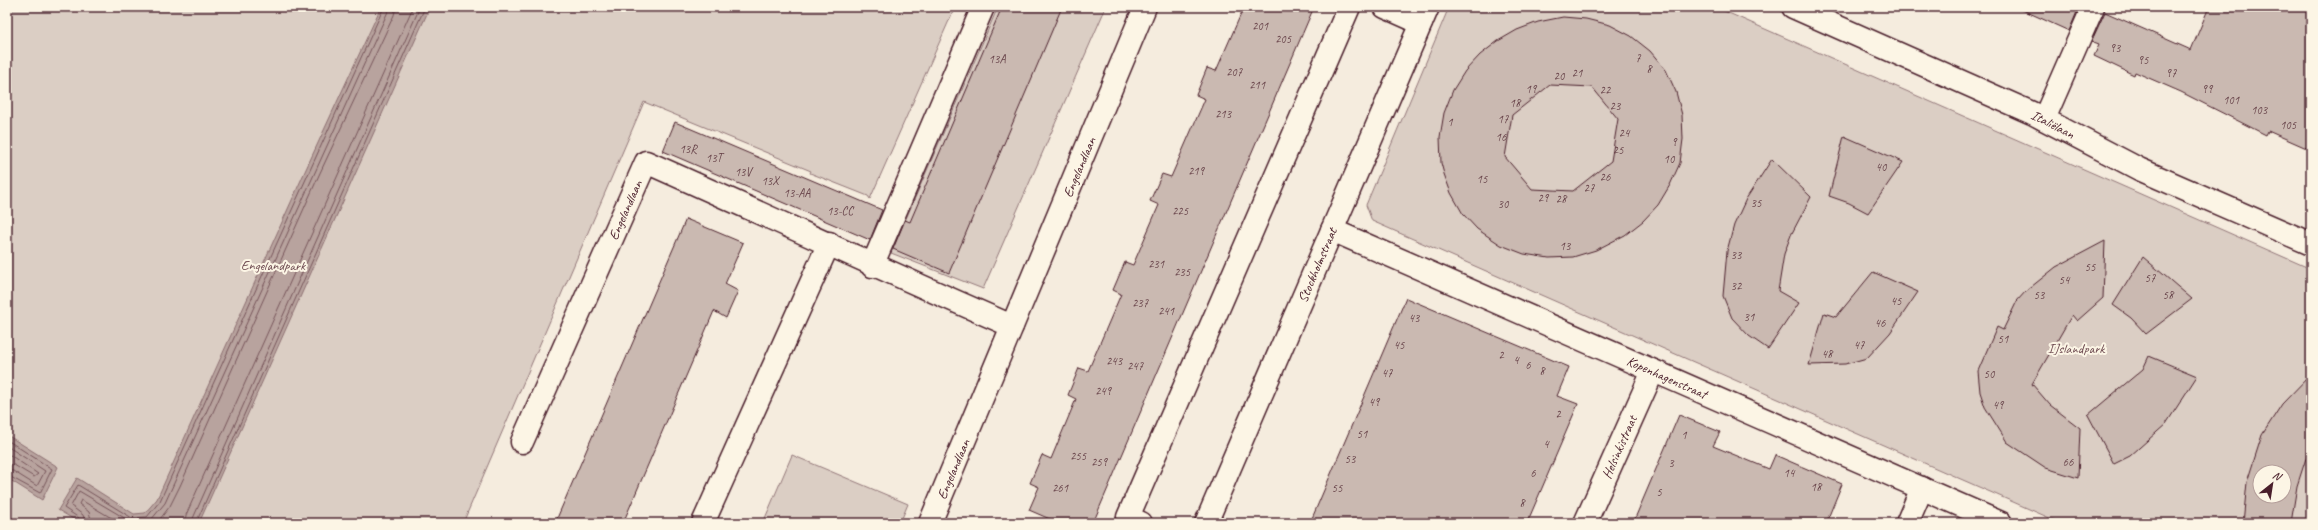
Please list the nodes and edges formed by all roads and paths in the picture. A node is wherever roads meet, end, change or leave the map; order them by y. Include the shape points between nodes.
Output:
1 (983, 7) edge
2 (1145, 7) edge
3 (1349, 7) edge
4 (1385, 7) edge
5 (1793, 7) edge
6 (2093, 7) edge
7 (1425, 15) edge
8 (2044, 119) junction
9 (1332, 230) junction
10 (829, 243) junction
11 (2311, 244) edge
12 (872, 266) junction
13 (1012, 326) junction
14 (1654, 371) junction
15 (522, 442) dead end
16 (1922, 488) junction
17 (703, 523) edge
18 (930, 523) edge
19 (1141, 523) edge
20 (1206, 523) edge
21 (1585, 523) edge
22 (1907, 523) edge
23 (2001, 523) edge

1 - 12 street
2 - 13 street, Engelandlaan
3 - 19 street via 1128,517
4 - 7 street
5 - 8 street, Italiëlaan
6 - 8 street
7 - 9 street, Stockholmstraat
8 - 11 street, Italiëlaan via 2139,168
9 - 14 street, Kopenhagenstraat
9 - 20 street, Stockholmstraat
10 - 12 street, Engelandlaan
10 - 15 street, Engelandlaan via 646,162
10 - 17 street
12 - 13 street, Engelandlaan
13 - 18 street, Engelandlaan
14 - 16 street, Kopenhagenstraat
14 - 21 street, Helsinkistraat
16 - 22 street
16 - 23 street, Kopenhagenstraat

